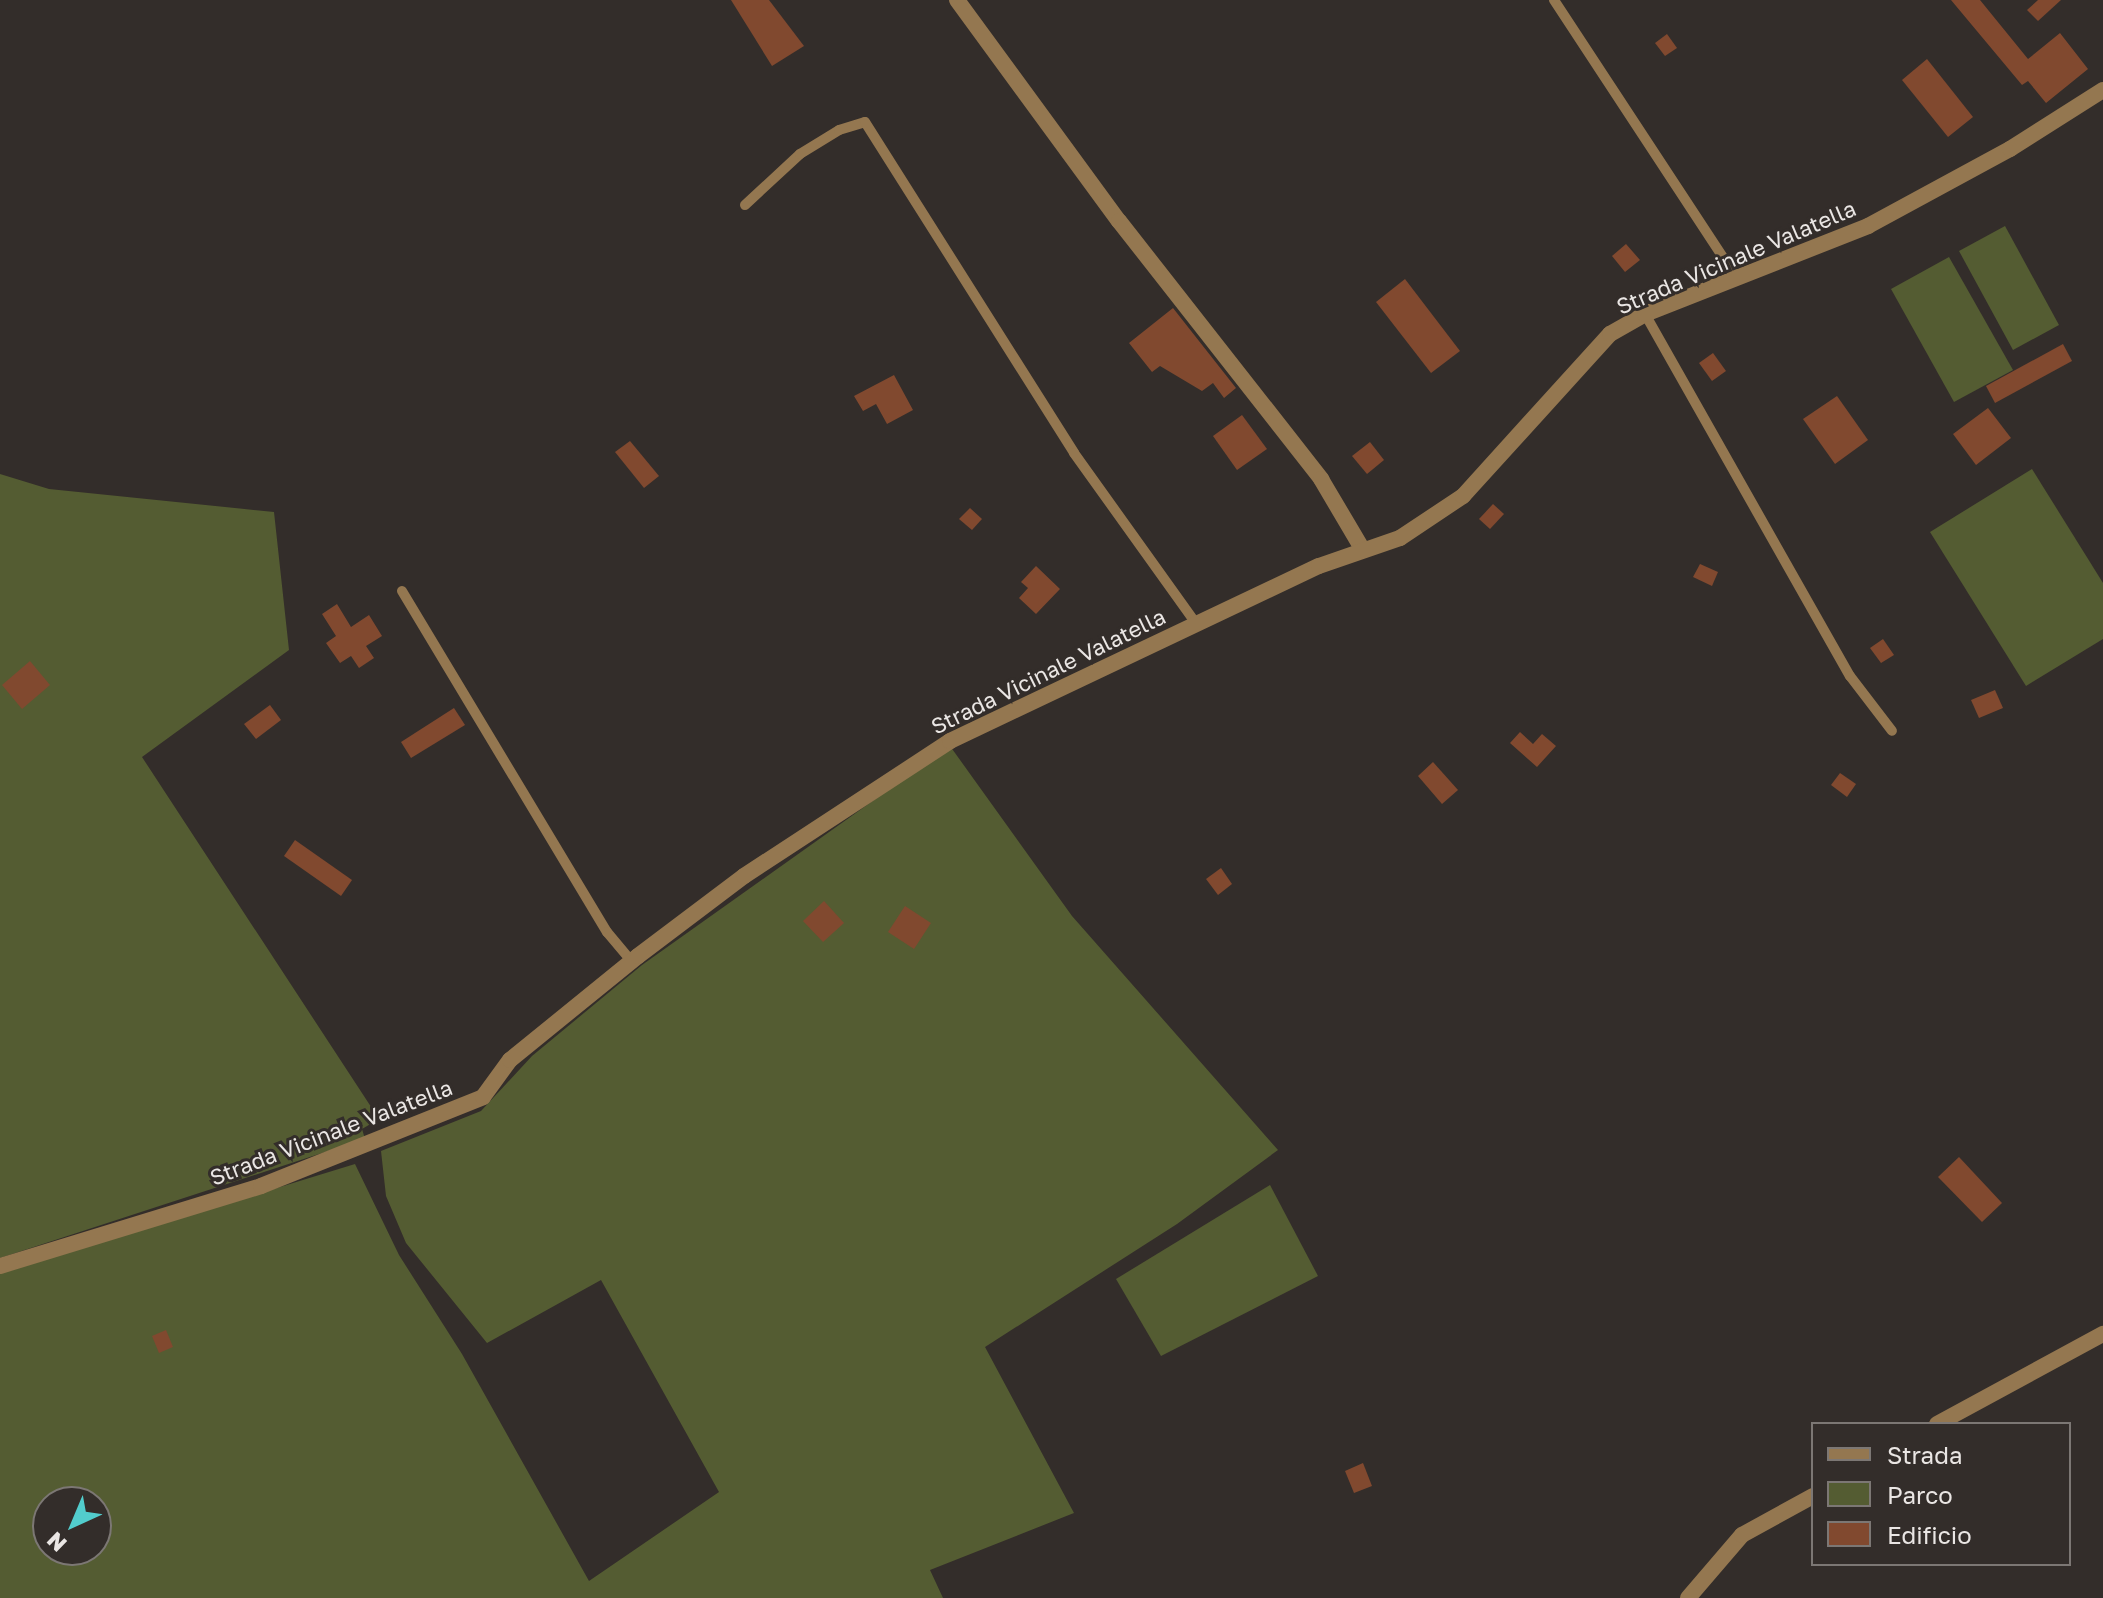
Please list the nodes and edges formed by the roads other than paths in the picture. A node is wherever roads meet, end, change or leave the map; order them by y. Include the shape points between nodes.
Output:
1 (957, 0) edge
2 (1554, 0) edge
3 (2103, 90) edge
4 (745, 205) dead end
5 (1737, 279) junction
6 (1645, 314) junction
7 (1363, 550) junction
8 (402, 591) dead end
9 (1195, 622) junction
10 (1892, 731) dead end
11 (631, 961) junction
12 (0, 1266) edge
13 (2103, 1334) edge
14 (1941, 1422) edge
15 (1811, 1497) edge
16 (1688, 1598) edge

1 - 7 street via 1119,221 1321,479
2 - 5 lane
3 - 5 street, Strada Vicinale Valatella via 2010,149 1868,226
4 - 9 lane via 800,154 839,130 865,122 1074,453
5 - 6 street, Strada Vicinale Valatella
6 - 7 street, Strada Vicinale Valatella via 1610,334 1463,496 1400,538
6 - 10 lane via 1850,676
7 - 9 street, Strada Vicinale Valatella
8 - 11 lane via 607,932
9 - 11 street, Strada Vicinale Valatella via 950,741 744,876
11 - 12 street, Strada Vicinale Valatella via 510,1060 483,1097 261,1186
13 - 14 street
15 - 16 street via 1742,1535

